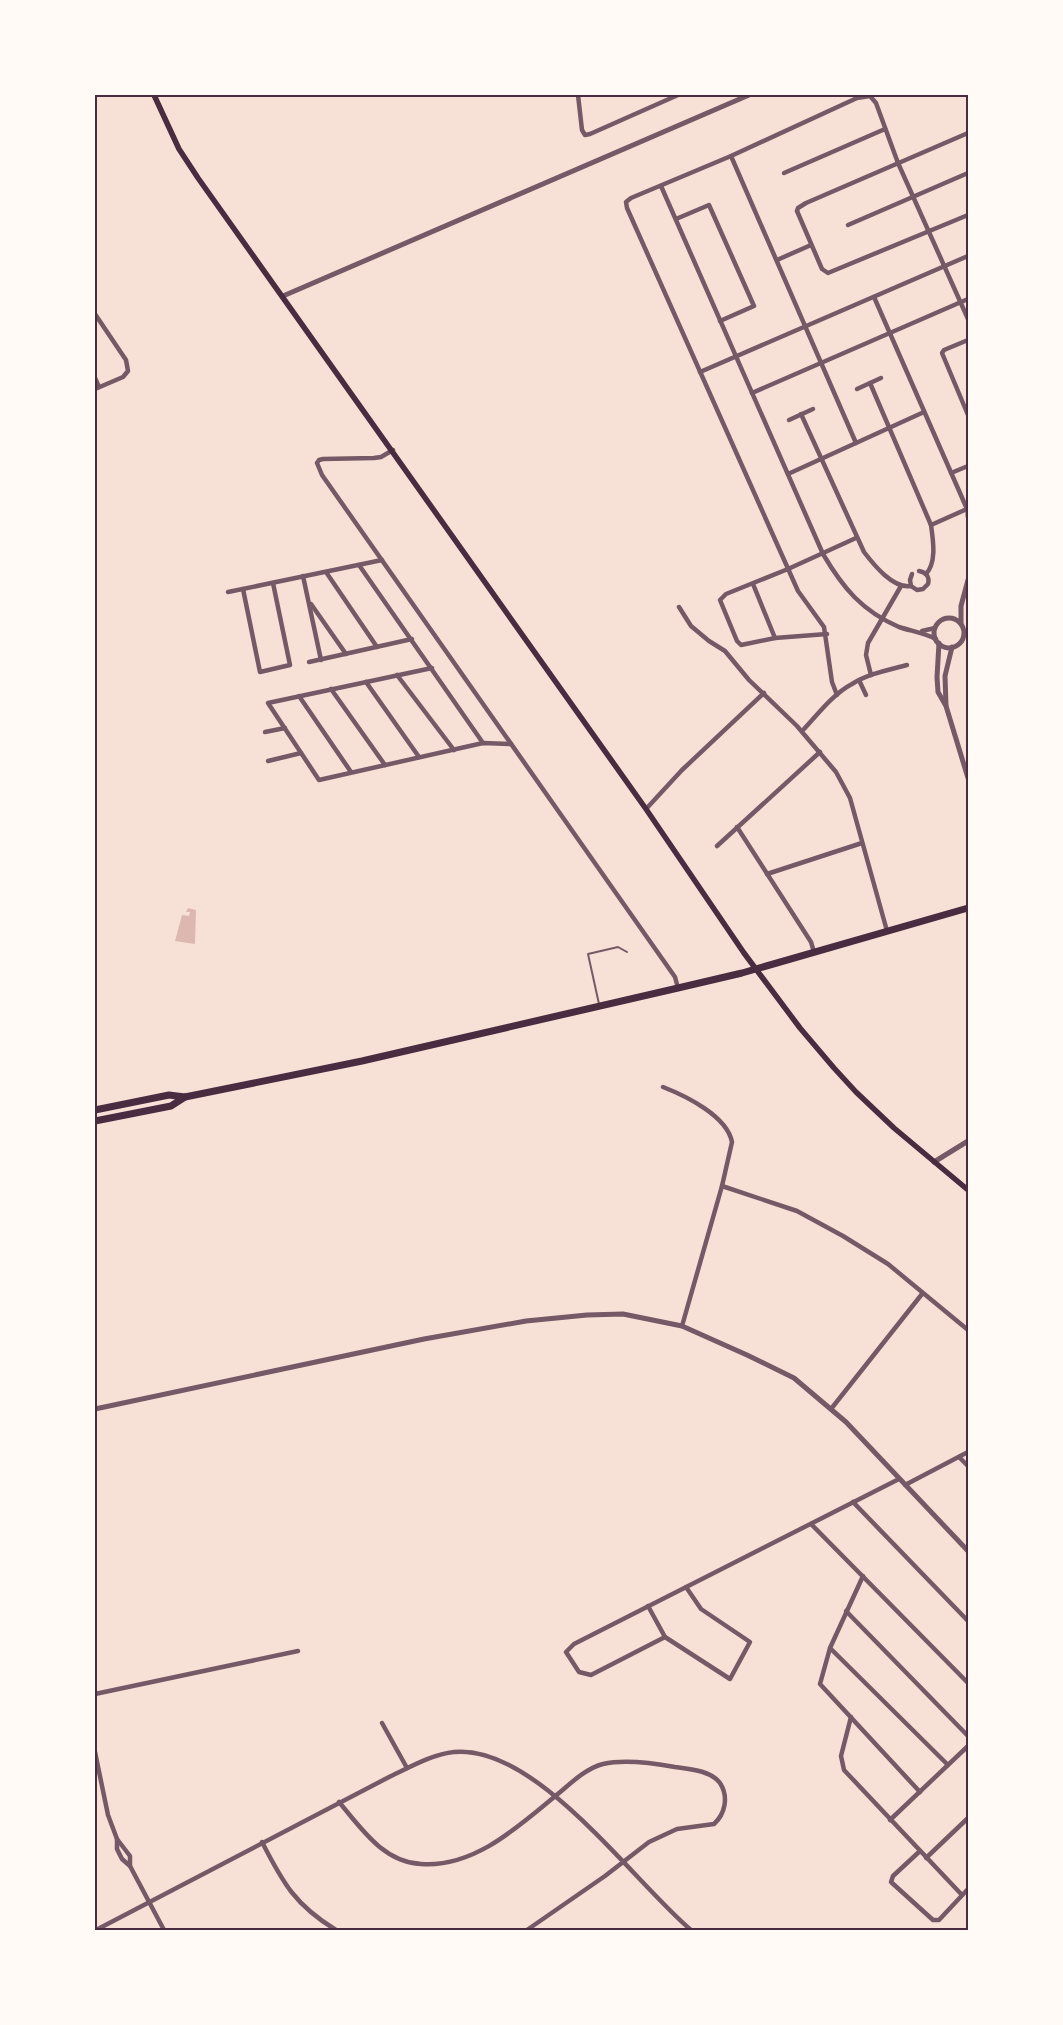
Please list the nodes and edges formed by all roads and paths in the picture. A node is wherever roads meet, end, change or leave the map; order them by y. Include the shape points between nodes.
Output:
1 (154, 95) edge
2 (578, 95) edge
3 (678, 95) edge
4 (749, 95) edge
5 (870, 96) edge
6 (885, 129) junction
7 (968, 133) edge
8 (731, 156) junction
9 (898, 163) junction
10 (784, 173) dead end
11 (968, 173) edge
12 (661, 186) junction
13 (913, 197) junction
14 (968, 215) edge
15 (676, 219) junction
16 (848, 225) dead end
17 (930, 231) junction
18 (811, 245) junction
19 (968, 256) edge
20 (777, 260) junction
21 (945, 266) junction
22 (283, 296) junction
23 (874, 297) junction
24 (968, 299) edge
25 (961, 302) junction
26 (95, 314) edge
27 (968, 319) edge
28 (720, 321) junction
29 (806, 326) junction
30 (890, 333) junction
31 (968, 340) edge
32 (736, 356) junction
33 (822, 363) junction
34 (700, 372) junction
35 (95, 378) edge
36 (881, 378) dead end
37 (870, 383) junction
38 (97, 388) edge
39 (857, 389) dead end
40 (752, 393) junction
41 (813, 409) dead end
42 (924, 412) junction
43 (801, 414) junction
44 (968, 416) edge
45 (790, 420) dead end
46 (889, 428) junction
47 (856, 443) junction
48 (392, 450) junction
49 (821, 459) junction
50 (968, 466) edge
51 (951, 473) junction
52 (788, 474) junction
53 (967, 508) edge
54 (968, 516) edge
55 (931, 525) junction
56 (856, 538) junction
57 (823, 554) junction
58 (382, 560) junction
59 (359, 564) junction
60 (788, 569) junction
61 (919, 571) dead end
62 (326, 572) junction
63 (912, 574) dead end
64 (926, 574) junction
65 (304, 576) junction
66 (968, 580) edge
67 (274, 583) junction
68 (754, 584) junction
69 (901, 586) junction
70 (911, 586) junction
71 (243, 589) junction
72 (228, 592) dead end
73 (309, 602) junction
74 (961, 606) junction
75 (679, 607) dead end
76 (952, 618) junction
77 (882, 619) junction
78 (961, 624) junction
79 (935, 628) junction
80 (916, 631) junction
81 (826, 634) junction
82 (775, 638) junction
83 (412, 640) junction
84 (937, 641) junction
85 (377, 647) junction
86 (952, 647) junction
87 (346, 654) junction
88 (321, 660) junction
89 (309, 662) dead end
90 (907, 665) dead end
91 (432, 668) junction
92 (398, 675) junction
93 (871, 675) junction
94 (859, 680) junction
95 (366, 682) junction
96 (331, 689) junction
97 (764, 693) junction
98 (838, 695) junction
99 (866, 695) dead end
100 (299, 696) junction
101 (946, 706) junction
102 (285, 728) junction
103 (804, 729) dead end
104 (265, 732) dead end
105 (483, 743) junction
106 (511, 744) junction
107 (454, 750) junction
108 (820, 752) junction
109 (302, 753) junction
110 (419, 757) junction
111 (268, 761) dead end
112 (384, 765) junction
113 (352, 772) junction
114 (968, 778) edge
115 (646, 809) junction
116 (738, 826) junction
117 (862, 843) junction
118 (717, 846) dead end
119 (767, 874) junction
120 (968, 908) edge
121 (887, 931) junction
122 (627, 952) dead end
123 (814, 952) junction
124 (757, 969) junction
125 (678, 988) junction
126 (599, 1007) junction
127 (663, 1087) dead end
128 (185, 1097) junction
129 (95, 1110) edge
130 (95, 1121) edge
131 (968, 1141) edge
132 (934, 1162) junction
133 (722, 1186) junction
134 (968, 1190) edge
135 (922, 1294) junction
136 (682, 1326) junction
137 (968, 1330) edge
138 (95, 1409) edge
139 (831, 1409) junction
140 (968, 1452) edge
141 (960, 1457) junction
142 (968, 1466) edge
143 (899, 1479) junction
144 (905, 1485) junction
145 (853, 1502) junction
146 (811, 1524) junction
147 (968, 1551) edge
148 (863, 1576) junction
149 (686, 1587) junction
150 (648, 1606) junction
151 (846, 1611) junction
152 (968, 1621) edge
153 (665, 1637) junction
154 (830, 1648) junction
155 (298, 1651) dead end
156 (968, 1683) edge
157 (95, 1694) edge
158 (851, 1717) junction
159 (382, 1724) dead end
160 (968, 1736) edge
161 (968, 1746) edge
162 (95, 1752) edge
163 (948, 1765) junction
164 (407, 1768) junction
165 (920, 1792) junction
166 (555, 1796) junction
167 (339, 1802) junction
168 (968, 1818) edge
169 (890, 1820) junction
170 (116, 1839) junction
171 (262, 1842) junction
172 (920, 1851) junction
173 (926, 1858) junction
174 (623, 1861) junction
175 (130, 1866) junction
176 (968, 1889) edge
177 (962, 1895) junction
178 (148, 1902) junction
179 (96, 1930) edge
180 (164, 1930) edge
181 (336, 1930) edge
182 (527, 1930) edge
183 (691, 1930) edge

1 - 22 main road via 179,149
2 - 3 street via 585,135
4 - 22 street
5 - 6 street via 876,103
5 - 8 street via 857,98
6 - 9 street
6 - 10 street
7 - 9 street
8 - 12 street
8 - 20 street
9 - 13 street
9 - 18 street via 798,208 798,216
11 - 13 street
12 - 15 street
12 - 34 street via 631,198 626,202 627,208
13 - 16 street
13 - 17 street
14 - 17 street
15 - 28 street
15 - 28 street via 709,204 754,306
17 - 18 street via 828,273 822,269
17 - 21 street
18 - 20 street
19 - 21 street
20 - 29 street
21 - 23 street
21 - 25 street
22 - 48 main road
23 - 29 street
23 - 30 street
24 - 25 street
25 - 27 street
25 - 30 street
26 - 38 street via 126,360 128,371 123,377
28 - 32 street
29 - 32 street
29 - 33 street
30 - 33 street
30 - 42 street
31 - 44 street via 942,353
32 - 34 street
32 - 40 street
33 - 40 street
33 - 47 street
34 - 60 street
35 - 38 street
36 - 37 street
37 - 39 street
37 - 46 street
40 - 52 street
41 - 43 street
42 - 46 street
42 - 51 street
43 - 45 street
43 - 49 street
46 - 47 street
46 - 55 street
47 - 49 street
48 - 58 street via 374,458 323,459 316,463
48 - 115 main road
49 - 52 street
49 - 56 street
50 - 51 street
51 - 53 street
52 - 57 street
53 - 54 street
53 - 55 street
55 - 64 street via 932,565
56 - 57 street
56 - 69 street via 871,561
57 - 60 street
57 - 77 street via 842,585
58 - 59 street
58 - 106 street
59 - 62 street
59 - 83 street
60 - 68 street
60 - 81 street
61 - 64 street
62 - 65 street
62 - 85 street
63 - 70 street
64 - 70 street via 928,582 925,588 917,590
65 - 67 street
65 - 73 street
66 - 74 street
67 - 71 street
67 - 71 street via 290,666 260,672
68 - 82 street
68 - 82 street via 726,594 720,604 738,644
69 - 70 street
69 - 77 street
71 - 72 street
73 - 87 street
73 - 88 street
74 - 76 street
74 - 78 street
75 - 97 street via 691,626 725,651
76 - 78 street
76 - 79 street via 940,621
77 - 80 street
77 - 93 street via 866,649
78 - 86 street via 963,638
79 - 80 street
79 - 84 street
80 - 84 street
81 - 82 street
81 - 98 street via 832,682
83 - 85 street
83 - 91 street
84 - 86 street
84 - 101 street via 938,692
85 - 87 street
86 - 101 street via 945,676
87 - 88 street
88 - 89 street
90 - 93 street
91 - 92 street
91 - 105 street
92 - 95 street
92 - 107 street
93 - 94 street
94 - 98 street
94 - 99 street
95 - 96 street
95 - 110 street
96 - 100 street
96 - 112 street
97 - 108 street
97 - 115 street via 710,742
98 - 103 street
100 - 102 street via 268,703
100 - 113 street
101 - 114 street
102 - 104 street
102 - 109 street
105 - 106 street
105 - 107 street
106 - 125 street via 676,977
107 - 110 street
108 - 116 street
108 - 117 street via 850,798
109 - 111 street
109 - 113 street via 319,780
110 - 112 street
112 - 113 street
115 - 124 main road
116 - 118 street
116 - 119 street
117 - 119 street
117 - 121 street
119 - 123 street via 811,942
120 - 121 main road
121 - 123 main road
122 - 126 lane via 618,947 588,954
123 - 124 main road
124 - 125 main road
124 - 132 main road via 834,1068 894,1128
125 - 126 main road
126 - 128 main road
127 - 133 street via 694,1101 731,1135
128 - 129 main road via 168,1095
128 - 130 main road via 170,1106
131 - 132 street
132 - 134 main road
133 - 135 street via 797,1211 888,1264
133 - 136 street
135 - 137 street
135 - 139 street
136 - 138 street via 623,1314 526,1321 424,1338
136 - 139 street via 794,1378
139 - 143 street
140 - 141 street
141 - 142 street
141 - 144 street
143 - 144 street
143 - 145 street
144 - 147 street
145 - 146 street
145 - 152 street
146 - 148 street
146 - 149 street
148 - 151 street
148 - 156 street
149 - 150 street
149 - 153 street via 701,1609 750,1642 730,1679
150 - 153 street
150 - 153 street via 574,1644 566,1652 579,1672 591,1675
151 - 154 street
151 - 160 street
154 - 158 street via 820,1684
154 - 163 street
155 - 157 street
158 - 165 street
158 - 169 street via 841,1756 844,1770
159 - 164 street
161 - 163 street
162 - 170 street
163 - 165 street
164 - 166 street via 440,1755 471,1753 494,1758 523,1773
164 - 167 street
165 - 169 street
166 - 167 street via 483,1850 441,1863 421,1864 392,1856 380,1848
166 - 174 street
166 - 174 street via 592,1768 618,1762 700,1771 720,1783 725,1806 720,1819 714,1824 688,1826 664,1834
167 - 171 street
168 - 173 street
169 - 172 street
170 - 175 street via 122,1859
170 - 175 street via 130,1856
171 - 178 street
171 - 181 street via 292,1894
172 - 173 street
172 - 177 street via 893,1876 891,1882 936,1921
173 - 177 street
174 - 182 street
174 - 183 street
175 - 178 street
176 - 177 street
178 - 179 street
178 - 180 street

